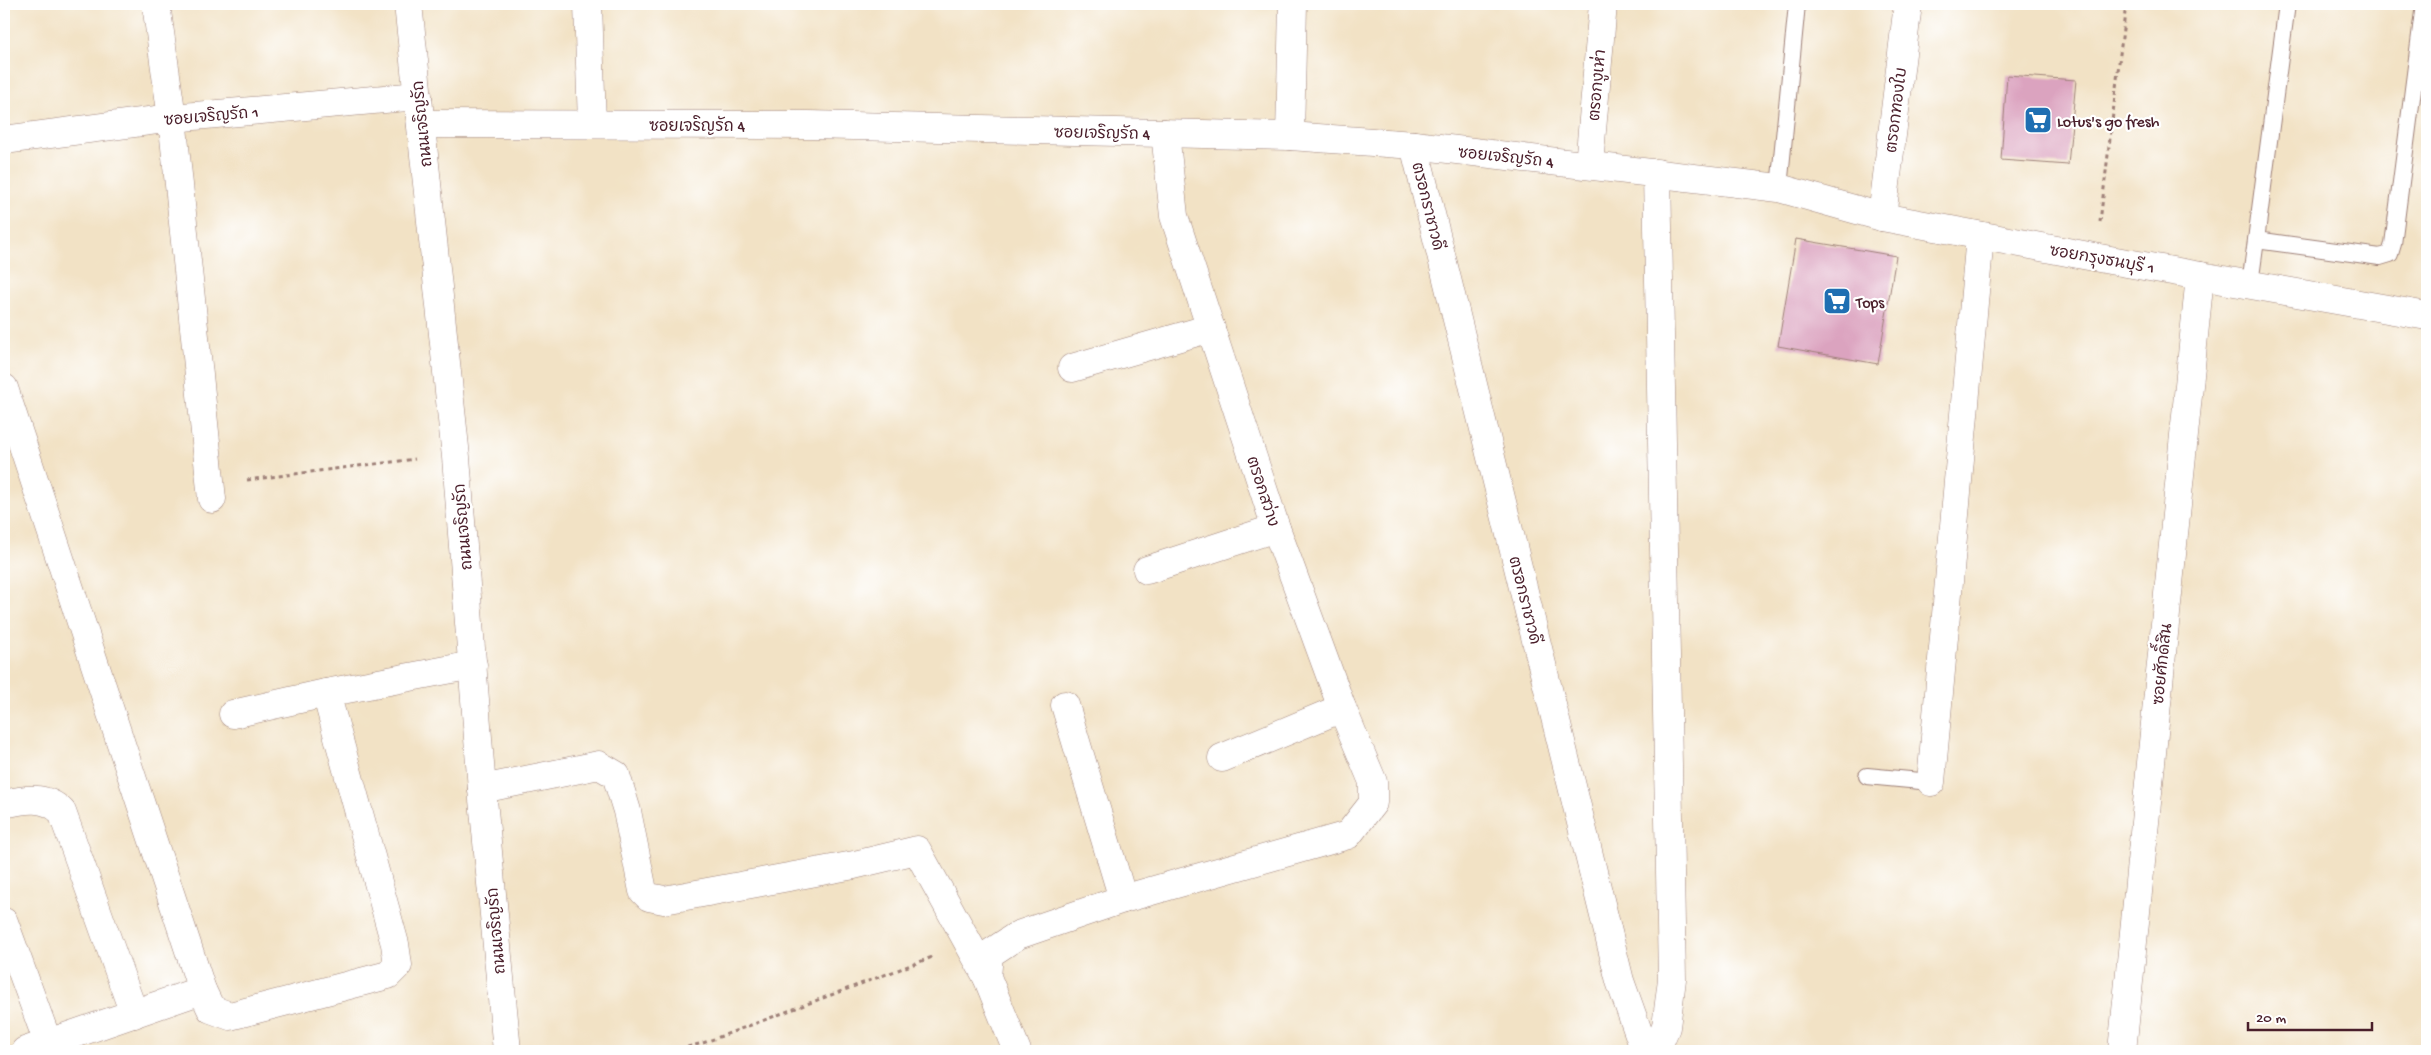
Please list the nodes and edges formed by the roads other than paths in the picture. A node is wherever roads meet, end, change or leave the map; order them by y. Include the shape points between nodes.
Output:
1 (156, 4) edge
2 (408, 4) edge
3 (588, 4) edge
4 (1293, 4) edge
5 (1603, 4) edge
6 (1797, 4) edge
7 (1908, 4) edge
8 (2287, 4) edge
9 (2424, 4) edge
10 (418, 96) junction
11 (172, 118) junction
12 (421, 124) junction
13 (592, 124) junction
14 (1165, 133) junction
15 (1290, 136) junction
16 (4, 140) edge
17 (1414, 146) junction
18 (1590, 165) junction
19 (1657, 173) junction
20 (1779, 188) junction
21 (1882, 217) junction
22 (1980, 236) junction
23 (2256, 240) junction
24 (2200, 276) junction
25 (2250, 284) junction
26 (2427, 316) edge
27 (1211, 328) junction
28 (1072, 368) dead end
29 (4, 388) edge
30 (212, 492) road end
31 (1276, 528) junction
32 (1147, 570) dead end
33 (473, 665) junction
34 (326, 693) junction
35 (1065, 705) dead end
36 (1342, 708) junction
37 (233, 714) dead end
38 (1222, 758) dead end
39 (1867, 776) dead end
40 (1931, 782) joint
41 (482, 789) junction
42 (4, 804) edge
43 (1123, 899) junction
44 (4, 922) edge
45 (987, 977) junction
46 (202, 990) junction
47 (134, 1014) junction
48 (36, 1047) edge
49 (507, 1051) edge
50 (1014, 1051) edge
51 (1645, 1051) edge
52 (1656, 1051) edge
53 (2122, 1051) edge

1 - 11 street
2 - 10 street, ถนนเจริญรัถ
3 - 13 street
4 - 15 street
5 - 18 street, ตรอกงูเห่า
6 - 20 lane
7 - 21 street, ตรอกทองใบ
8 - 23 lane
9 - 23 lane via 2390,254 2373,257
10 - 11 street, ซอยเจริญรัถ 1
10 - 12 street, ถนนเจริญรัถ
11 - 16 street, ซอยเจริญรัถ 1
11 - 30 street
12 - 13 street, ซอยเจริญรัถ 4
12 - 33 street, ถนนเจริญรัถ via 456,457
13 - 14 street, ซอยเจริญรัถ 4
14 - 15 street, ซอยเจริญรัถ 4
14 - 27 street, ตรอกสว่าง via 1174,216
15 - 17 street, ซอยเจริญรัถ 4
17 - 18 street, ซอยเจริญรัถ 4
17 - 51 street, ตรอกราชาวดี via 1620,981
18 - 19 street, ซอยเจริญรัถ 4
19 - 20 street, ซอยเจริญรัถ 4
19 - 52 street via 1672,979 1666,1027
20 - 21 street, ซอยกรุงธนบุรี 1
21 - 22 street, ซอยกรุงธนบุรี 1
22 - 24 street, ซอยกรุงธนบุรี 1
22 - 40 street
23 - 25 lane
24 - 25 street, ซอยกรุงธนบุรี 1
24 - 53 street, ซอยศักดิ์สิน
25 - 26 street, ซอยกรุงธนบุรี 1
27 - 28 street
27 - 31 street, ตรอกสว่าง
29 - 46 street
31 - 32 street
31 - 36 street, ตรอกสว่าง
33 - 34 street
33 - 41 street, ถนนเจริญรัถ
34 - 37 street
34 - 46 street via 398,965 388,975 230,1016 211,1009
35 - 43 street
36 - 38 street
36 - 43 street, ตรอกสว่าง via 1373,782 1373,803 1348,835
39 - 40 lane
41 - 45 street via 599,765 616,775 627,811 643,891 649,898 664,900 854,865 917,850
41 - 49 street, ถนนเจริญรัถ
42 - 47 street via 25,799 43,801 55,804 62,812
43 - 45 street via 1018,935 989,954
44 - 48 street
45 - 50 street
46 - 47 street
47 - 48 street

